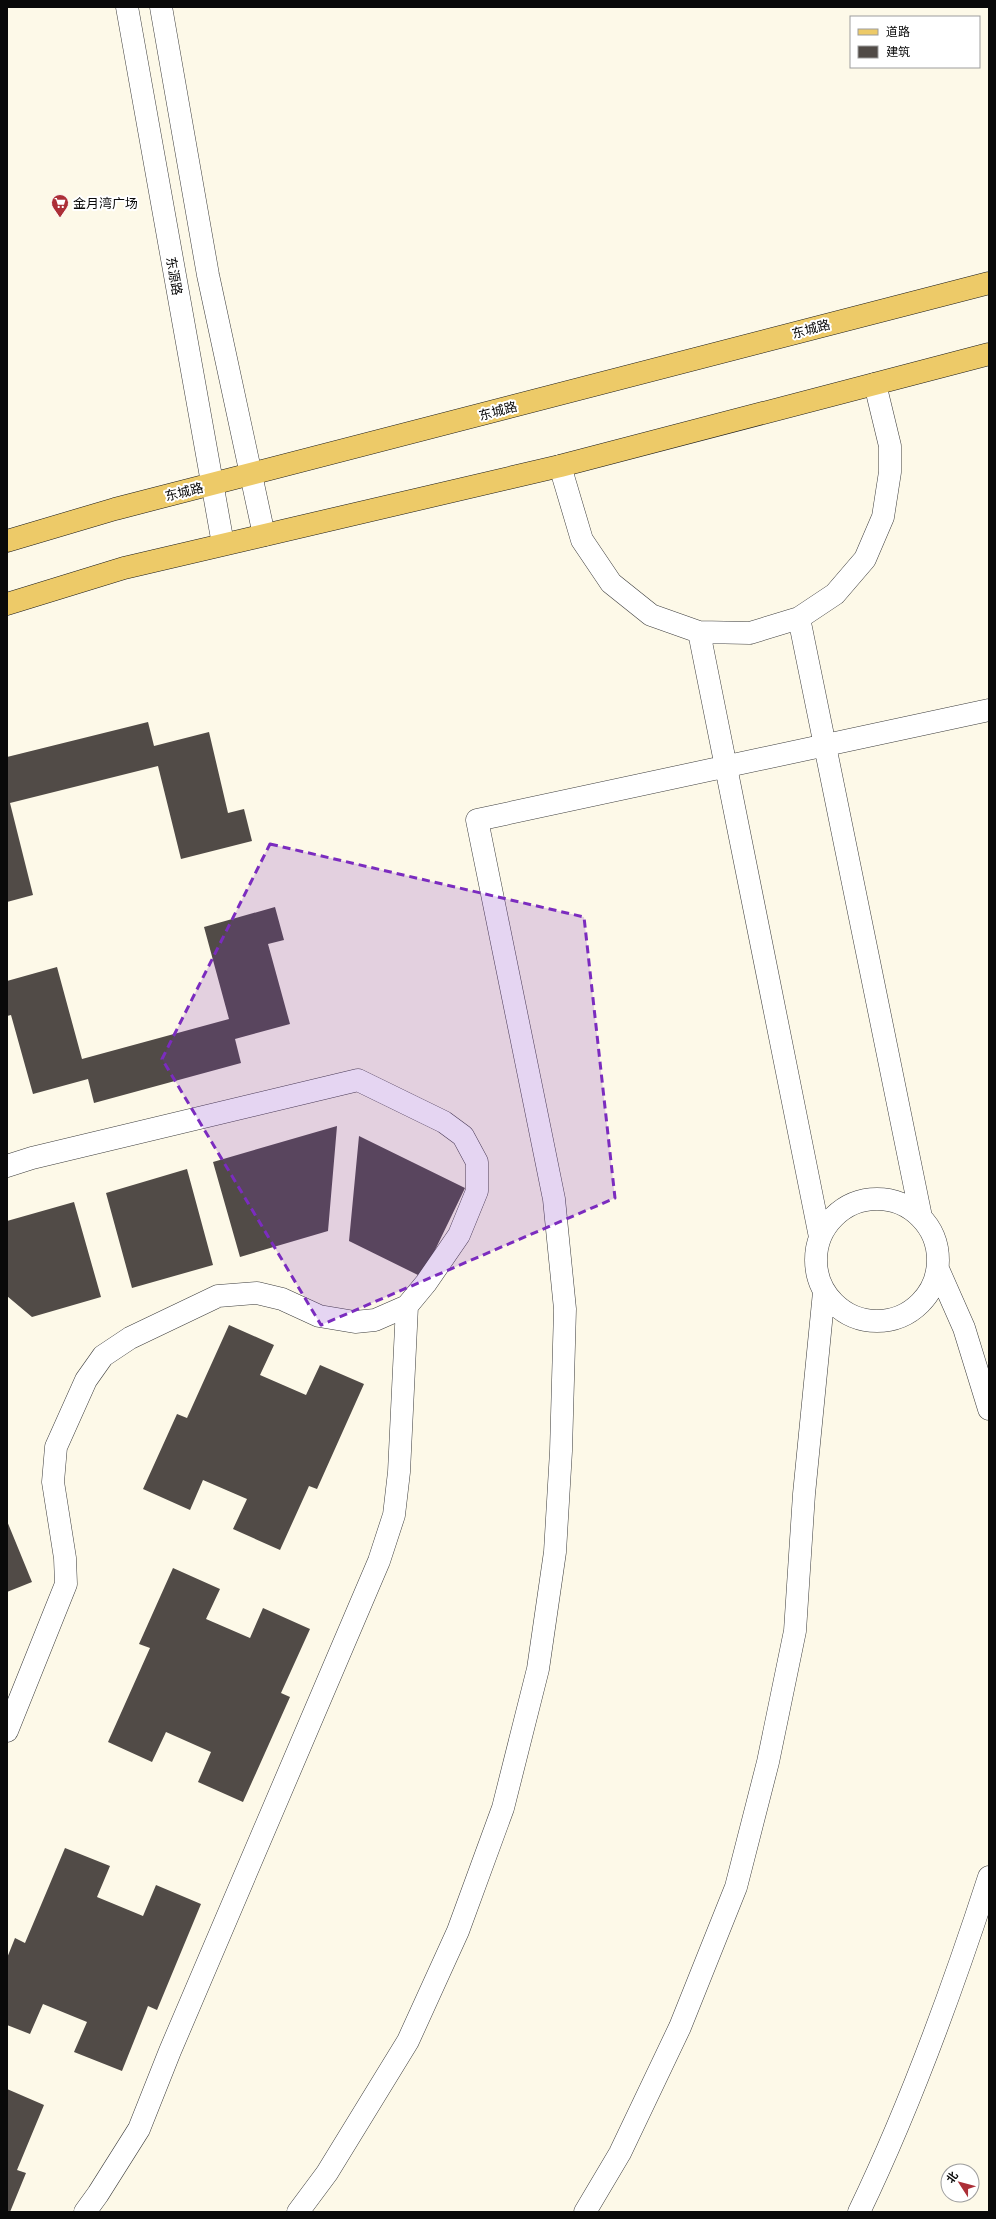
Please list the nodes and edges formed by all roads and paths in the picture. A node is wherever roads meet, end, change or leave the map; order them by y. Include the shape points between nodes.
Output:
1 (127, 7) edge
2 (161, 7) edge
3 (989, 283) edge
4 (989, 354) edge
5 (875, 384) junction
6 (560, 466) junction
7 (251, 474) junction
8 (213, 484) junction
9 (264, 535) junction
10 (7, 541) edge
11 (224, 544) junction
12 (7, 604) edge
13 (799, 618) junction
14 (699, 632) junction
15 (989, 710) edge
16 (826, 745) junction
17 (726, 767) junction
18 (7, 1166) edge
19 (921, 1217) junction
20 (820, 1237) junction
21 (938, 1269) junction
22 (824, 1292) junction
23 (407, 1306) junction
24 (989, 1409) edge
25 (7, 1731) edge
26 (989, 1877) edge
27 (85, 2212) edge
28 (298, 2212) edge
29 (585, 2212) edge
30 (858, 2212) edge

1 - 8 street, 东源路
2 - 7 street via 208,275
3 - 7 main road, 东城路
4 - 5 main road
5 - 6 main road
5 - 13 street via 890,446 890,472 883,517 865,559 835,594
6 - 9 main road
6 - 14 street via 582,540 611,583 652,615
7 - 8 main road, 东城路
7 - 9 street
8 - 10 main road, 东城路 via 115,509
8 - 11 street, 东源路
9 - 11 main road
11 - 12 main road via 124,568
13 - 14 street via 750,633
13 - 16 street
14 - 17 street
15 - 16 street
16 - 17 street
16 - 19 street
17 - 20 street
17 - 28 street via 477,820 554,1199 565,1309 555,1552 538,1669 509,1785 458,1931 408,2041 327,2173
18 - 23 street via 358,1080 444,1122 463,1136 478,1162 476,1191 459,1234
19 - 20 street via 909,1207 895,1201 880,1198 865,1200 850,1204 837,1212
19 - 21 street via 932,1232 938,1250
20 - 22 street via 815,1255 816,1274
21 - 22 street via 932,1287 922,1303 907,1314 889,1321 870,1322 852,1317 836,1307
21 - 24 street via 964,1328
22 - 29 street via 804,1494 795,1631 768,1762 736,1887 680,2026 620,2153
23 - 25 street via 375,1320 355,1322 319,1316 282,1299 257,1294 218,1296 130,1338 103,1356 86,1380 56,1447 53,1482 66,1584
23 - 27 street via 399,1472 394,1515 379,1561 139,2129
26 - 30 street via 960,1967 891,2146

